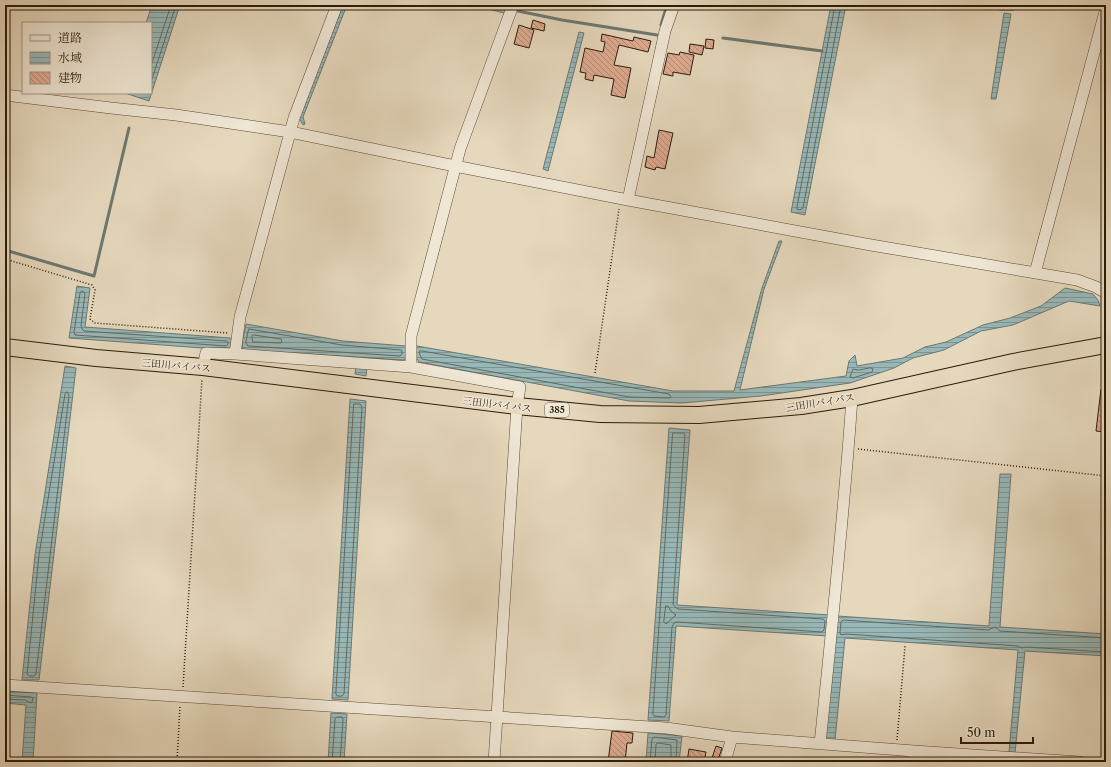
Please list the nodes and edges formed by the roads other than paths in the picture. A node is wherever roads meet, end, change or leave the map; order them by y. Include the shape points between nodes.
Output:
1 (338, 5) edge
2 (513, 5) edge
3 (674, 5) edge
4 (1002, 5) edge
5 (1010, 5) edge
6 (1094, 5) edge
7 (1106, 8) edge
8 (5, 95) edge
9 (290, 132) junction
10 (455, 166) junction
11 (624, 199) junction
12 (1035, 273) junction
13 (1106, 293) edge
14 (1106, 345) edge
15 (5, 347) edge
16 (235, 354) junction
17 (411, 366) junction
18 (203, 367) junction
19 (852, 398) junction
20 (517, 406) junction
21 (5, 685) edge
22 (497, 716) junction
23 (732, 737) junction
24 (820, 744) junction
25 (913, 757) edge
26 (494, 762) edge
27 (725, 762) edge
28 (1080, 762) edge

1 - 9 street
2 - 10 street
3 - 11 street via 665,31
4 - 5 street
6 - 7 street
7 - 12 street
8 - 9 street
9 - 10 street
9 - 16 street via 240,317
10 - 11 street
10 - 17 street via 411,336
11 - 12 street
12 - 13 street via 1078,280
14 - 19 highway, 三田川バイパス / 385 via 1013,362
15 - 18 highway, 三田川バイパス / 385
16 - 17 street
16 - 18 street via 206,353
17 - 20 street via 520,387
18 - 20 highway, 三田川バイパス / 385
19 - 20 highway, 三田川バイパス / 385 via 801,406 699,415 600,414
19 - 24 street
20 - 22 street
21 - 22 street
22 - 23 street via 666,728
22 - 26 street
23 - 24 street
23 - 27 street
24 - 25 street via 897,750
25 - 28 street

